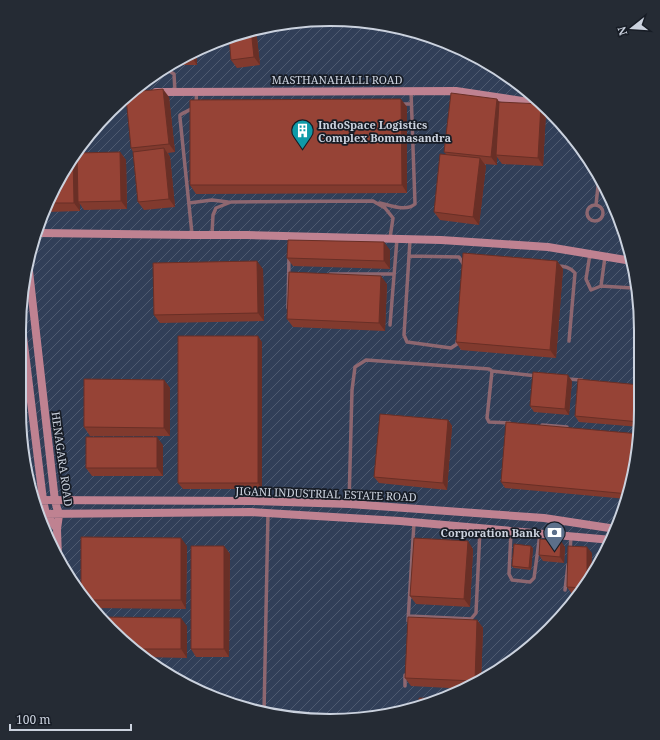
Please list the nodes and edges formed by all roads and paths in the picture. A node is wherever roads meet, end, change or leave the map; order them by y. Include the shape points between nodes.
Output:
1 (170, 72) edge
2 (411, 91) junction
3 (146, 92) edge
4 (175, 92) junction
5 (196, 92) junction
6 (532, 102) edge
7 (392, 104) edge
8 (411, 104) junction
9 (203, 106) edge
10 (195, 107) junction
11 (598, 187) edge
12 (373, 201) junction
13 (231, 202) junction
14 (190, 203) junction
15 (596, 205) junction
16 (42, 233) edge
17 (212, 235) junction
18 (192, 236) junction
19 (393, 238) junction
20 (410, 239) junction
21 (289, 250) edge
22 (590, 254) junction
23 (409, 256) junction
24 (605, 257) junction
25 (459, 258) junction
26 (467, 258) edge
27 (626, 260) edge
28 (550, 265) edge
29 (464, 267) edge
30 (289, 273) junction
31 (296, 273) edge
32 (326, 274) edge
33 (394, 274) junction
34 (30, 282) edge
35 (601, 286) junction
36 (631, 288) edge
37 (288, 310) edge
38 (390, 325) dead end
39 (458, 336) edge
40 (569, 341) dead end
41 (492, 371) junction
42 (539, 376) edge
43 (562, 378) edge
44 (586, 381) edge
45 (26, 384) edge
46 (514, 424) edge
47 (537, 425) edge
48 (567, 427) edge
49 (39, 498) edge
50 (39, 500) edge
51 (55, 501) junction
52 (348, 504) junction
53 (268, 512) junction
54 (44, 514) edge
55 (59, 515) junction
56 (45, 516) edge
57 (414, 522) junction
58 (480, 528) junction
59 (610, 528) edge
60 (57, 529) junction
61 (511, 531) junction
62 (540, 533) junction
63 (571, 536) junction
64 (605, 539) edge
65 (58, 545) edge
66 (569, 555) edge
67 (568, 562) edge
68 (565, 590) dead end
69 (409, 616) junction
70 (408, 624) edge
71 (406, 671) edge
72 (405, 686) edge
73 (264, 707) edge

1 - 4 lane via 174,74
2 - 5 street, MASTHANAHALLI ROAD via 386,94
2 - 6 street, MASTHANAHALLI ROAD via 456,91
2 - 8 lane
3 - 4 street, MASTHANAHALLI ROAD
4 - 5 street, MASTHANAHALLI ROAD
5 - 10 lane
7 - 8 lane
8 - 12 lane via 415,204 404,208
9 - 10 lane
10 - 14 lane via 180,115
11 - 15 lane
12 - 13 lane
12 - 19 lane via 385,208 393,218
13 - 14 lane via 212,200
13 - 17 lane via 216,208 213,214
14 - 18 lane
15 - 15 lane via 602,209 604,215 599,221 593,222 587,214 588,208
16 - 18 street
17 - 18 street
17 - 19 street via 289,239
19 - 20 street
19 - 33 lane
20 - 22 street via 548,247
20 - 23 lane
21 - 30 lane
22 - 24 street
22 - 35 lane via 586,279 591,290
23 - 25 lane
23 - 39 lane via 404,336 407,342 451,348 457,344
24 - 27 street
24 - 35 lane
25 - 26 lane
25 - 29 lane
28 - 40 lane via 565,266 572,269 575,274
30 - 31 lane
30 - 37 lane
32 - 33 lane
33 - 38 lane
34 - 51 street, HENAGARA ROAD
35 - 36 lane
41 - 42 lane
41 - 46 lane via 487,418 489,422
41 - 52 lane via 366,360 355,368
43 - 44 lane
45 - 49 street, HENAGARA ROAD
47 - 48 lane
50 - 51 street, JIGANI INDUSTRIAL ESTATE ROAD
51 - 52 street, JIGANI INDUSTRIAL ESTATE ROAD via 253,501
51 - 55 street, HENAGARA ROAD
52 - 59 street, JIGANI INDUSTRIAL ESTATE ROAD via 544,518
53 - 55 street, JIGANI INDUSTRIAL ESTATE ROAD
53 - 57 street, JIGANI INDUSTRIAL ESTATE ROAD
53 - 73 lane
54 - 55 street, JIGANI INDUSTRIAL ESTATE ROAD
55 - 60 street
56 - 60 street
57 - 58 street, JIGANI INDUSTRIAL ESTATE ROAD
57 - 69 lane
58 - 61 street, JIGANI INDUSTRIAL ESTATE ROAD
58 - 69 lane via 476,613 471,619
60 - 65 street
61 - 62 street, JIGANI INDUSTRIAL ESTATE ROAD
61 - 62 lane via 509,574 512,580 530,582 534,578
62 - 63 street, JIGANI INDUSTRIAL ESTATE ROAD
63 - 64 street, JIGANI INDUSTRIAL ESTATE ROAD
63 - 66 lane
67 - 68 lane
69 - 70 lane
71 - 72 lane

